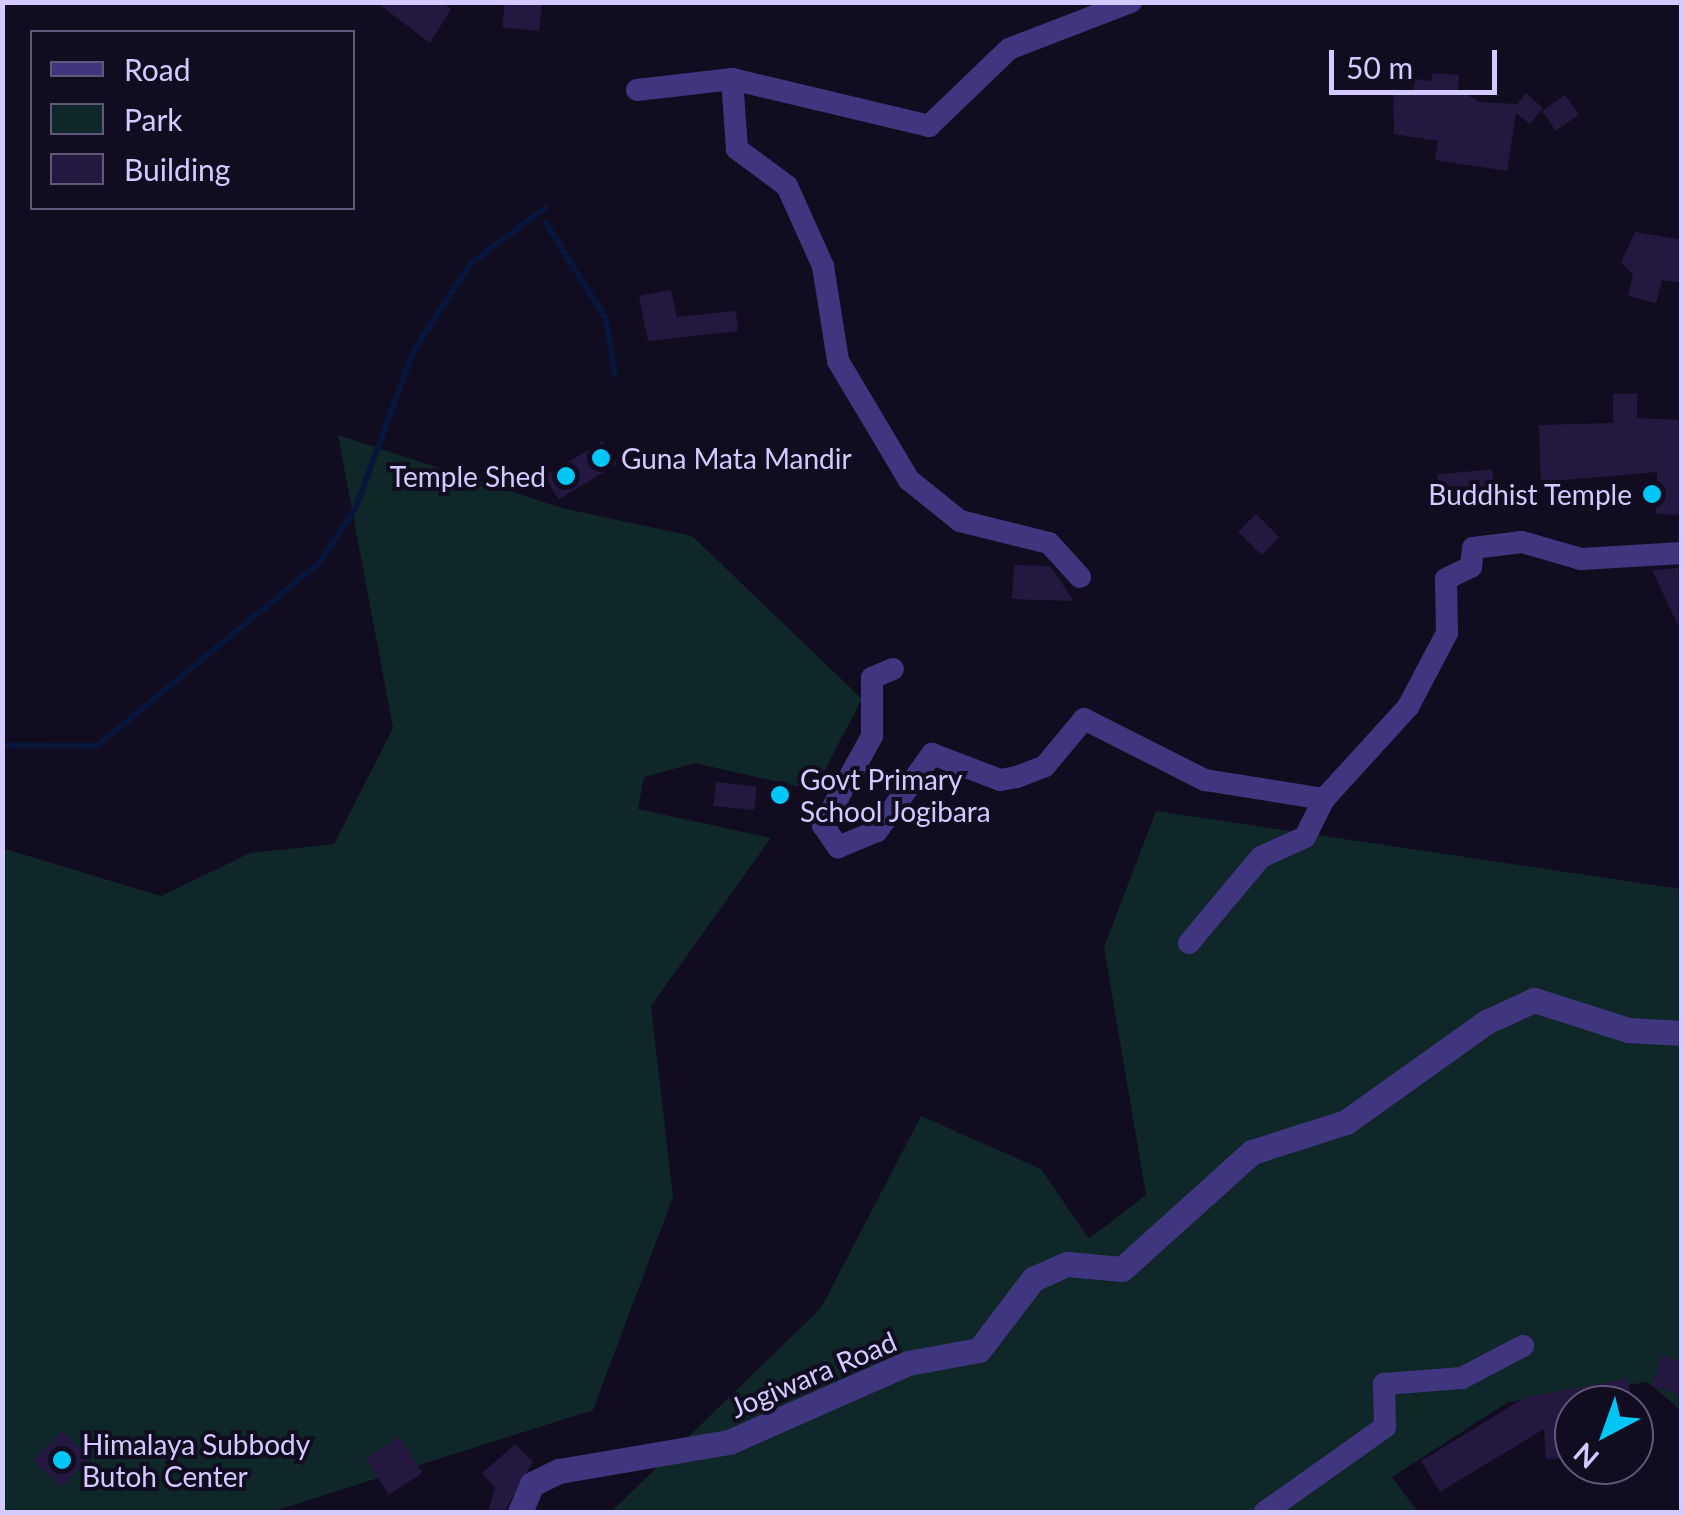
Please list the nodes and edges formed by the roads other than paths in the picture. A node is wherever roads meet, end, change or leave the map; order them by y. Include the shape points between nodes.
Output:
1 (1130, 2) edge
2 (732, 79) junction
3 (637, 90) dead end
4 (1682, 553) edge
5 (1080, 577) dead end
6 (893, 669) dead end
7 (1324, 799) junction
8 (1189, 943) dead end
9 (1682, 1034) edge
10 (1523, 1346) dead end
11 (520, 1512) edge
12 (1265, 1512) edge

1 - 2 street via 1010,50 929,126
2 - 3 street
2 - 5 street via 736,150 787,186 823,266 838,361 909,480 960,521 1049,543
4 - 7 street via 1580,559 1522,542 1473,548 1471,566 1446,579 1447,633 1408,707
6 - 7 street via 872,678 872,736 823,825 838,848 877,831 932,754 1000,780 1018,777 1045,766 1084,719 1205,780
7 - 8 street via 1306,837 1261,857
9 - 11 street, Jogiwara Road via 1628,1030 1534,1000 1486,1022 1346,1122 1252,1152 1122,1269 1067,1264 1033,1279 979,1350 908,1363 729,1442 559,1471 532,1484
10 - 12 street via 1462,1378 1384,1384 1385,1428

